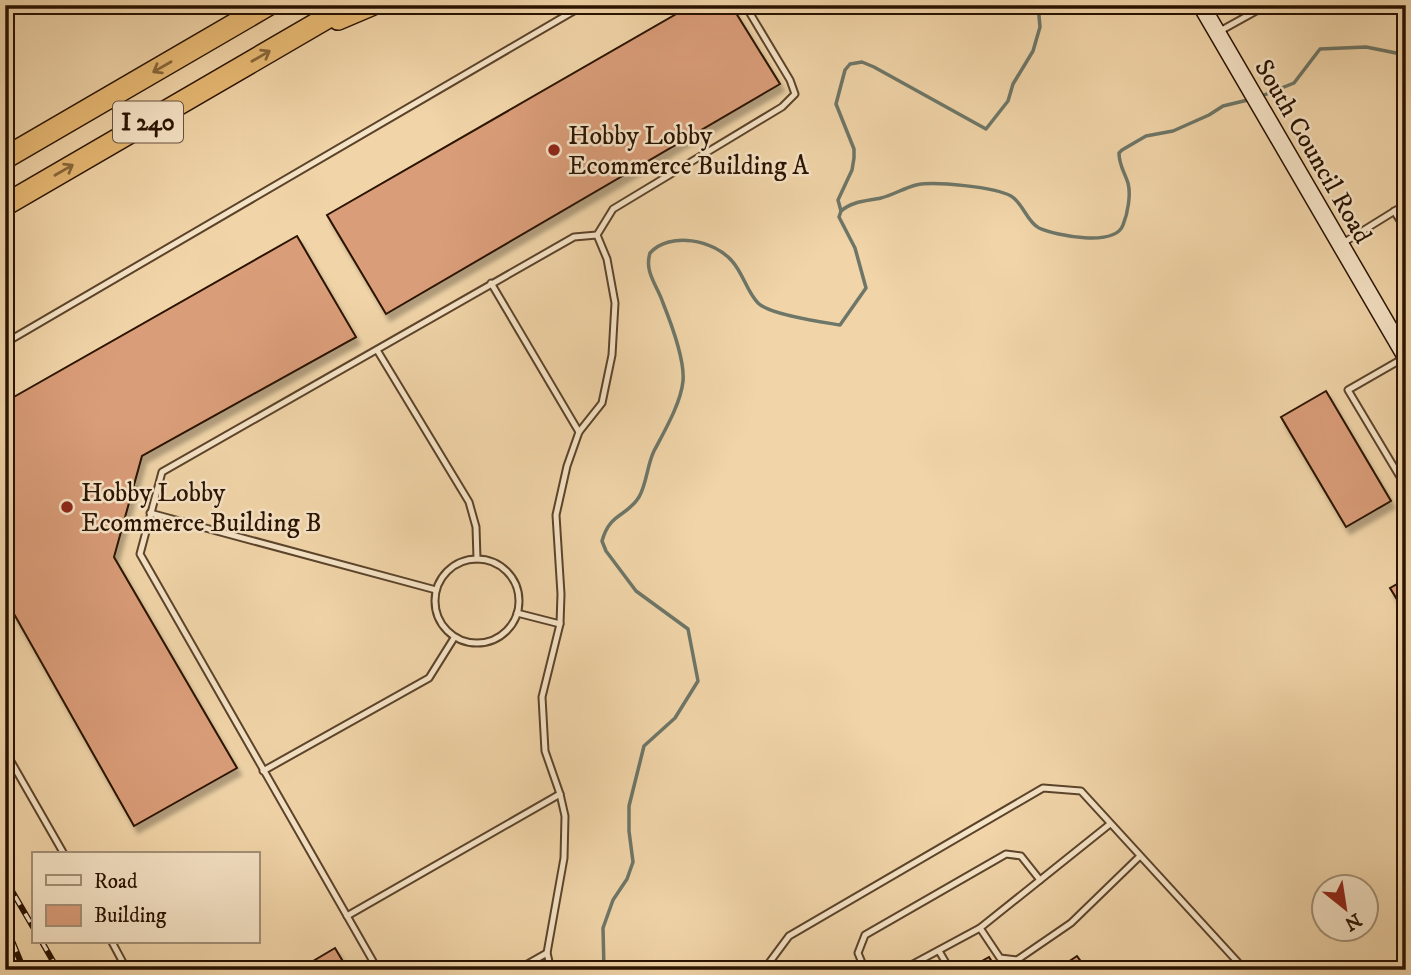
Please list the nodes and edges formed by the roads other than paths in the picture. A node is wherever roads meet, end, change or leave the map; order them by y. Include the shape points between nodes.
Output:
1 (349, 5) edge
2 (370, 5) edge
3 (584, 5) edge
4 (745, 5) edge
5 (1201, 5) edge
6 (1267, 5) edge
7 (266, 6) edge
8 (1217, 32) junction
9 (291, 39) junction
10 (5, 158) edge
11 (1406, 204) edge
12 (5, 205) edge
13 (1394, 211) junction
14 (1406, 230) edge
15 (597, 235) junction
16 (1340, 245) junction
17 (491, 283) junction
18 (1399, 328) edge
19 (5, 343) edge
20 (377, 350) junction
21 (1406, 357) edge
22 (579, 432) junction
23 (1406, 487) edge
24 (150, 513) junction
25 (477, 559) junction
26 (436, 590) junction
27 (517, 613) junction
28 (560, 624) junction
29 (454, 638) junction
30 (5, 751) edge
31 (263, 771) junction
32 (560, 794) junction
33 (1110, 824) junction
34 (63, 852) edge
35 (1140, 856) junction
36 (1040, 880) junction
37 (347, 916) junction
38 (980, 928) junction
39 (113, 944) edge
40 (939, 951) junction
41 (547, 953) junction
42 (127, 970) edge
43 (377, 970) edge
44 (517, 970) edge
45 (551, 970) edge
46 (771, 970) edge
47 (865, 970) edge
48 (902, 970) edge
49 (950, 970) edge
50 (1245, 970) edge

1 - 9 highway, I 240
2 - 9 highway
3 - 19 lane
4 - 15 lane via 795,94 782,107 613,209
5 - 8 main road, South Council Road
6 - 8 lane
7 -> 10 highway, I 240
8 - 16 main road, South Council Road
12 -> 9 highway, I 240
11 - 13 lane
13 - 14 lane
13 - 16 lane
15 - 17 lane via 574,237
15 - 22 lane via 607,259 615,303 612,355 601,403
16 - 18 main road, South Council Road
17 - 20 lane
17 - 22 lane
18 - 21 main road, South Council Road
20 - 24 lane via 162,472
20 - 25 lane via 469,502
21 - 23 lane via 1348,390
22 - 28 lane via 556,515
24 - 26 lane
24 - 31 lane via 140,554
25 - 26 lane via 456,565
25 - 27 lane via 507,571 518,590
26 - 29 lane via 437,614
27 - 28 lane
27 - 29 lane via 511,625 490,641
28 - 32 lane via 542,697 545,751
29 - 31 lane via 429,678
30 - 34 lane
31 - 37 lane
32 - 37 lane
32 - 41 lane via 565,816 564,858
33 - 35 lane
33 - 36 lane
33 - 46 lane via 1081,792 1043,788 789,936 769,963
35 - 38 lane via 1071,923 1017,960 1000,958
35 - 50 lane
36 - 38 lane
36 - 47 lane via 1021,856 1006,854 866,935 858,953
37 - 43 lane
38 - 40 lane
39 - 42 lane
40 - 48 lane
40 - 49 lane
41 - 44 lane
41 - 45 lane

